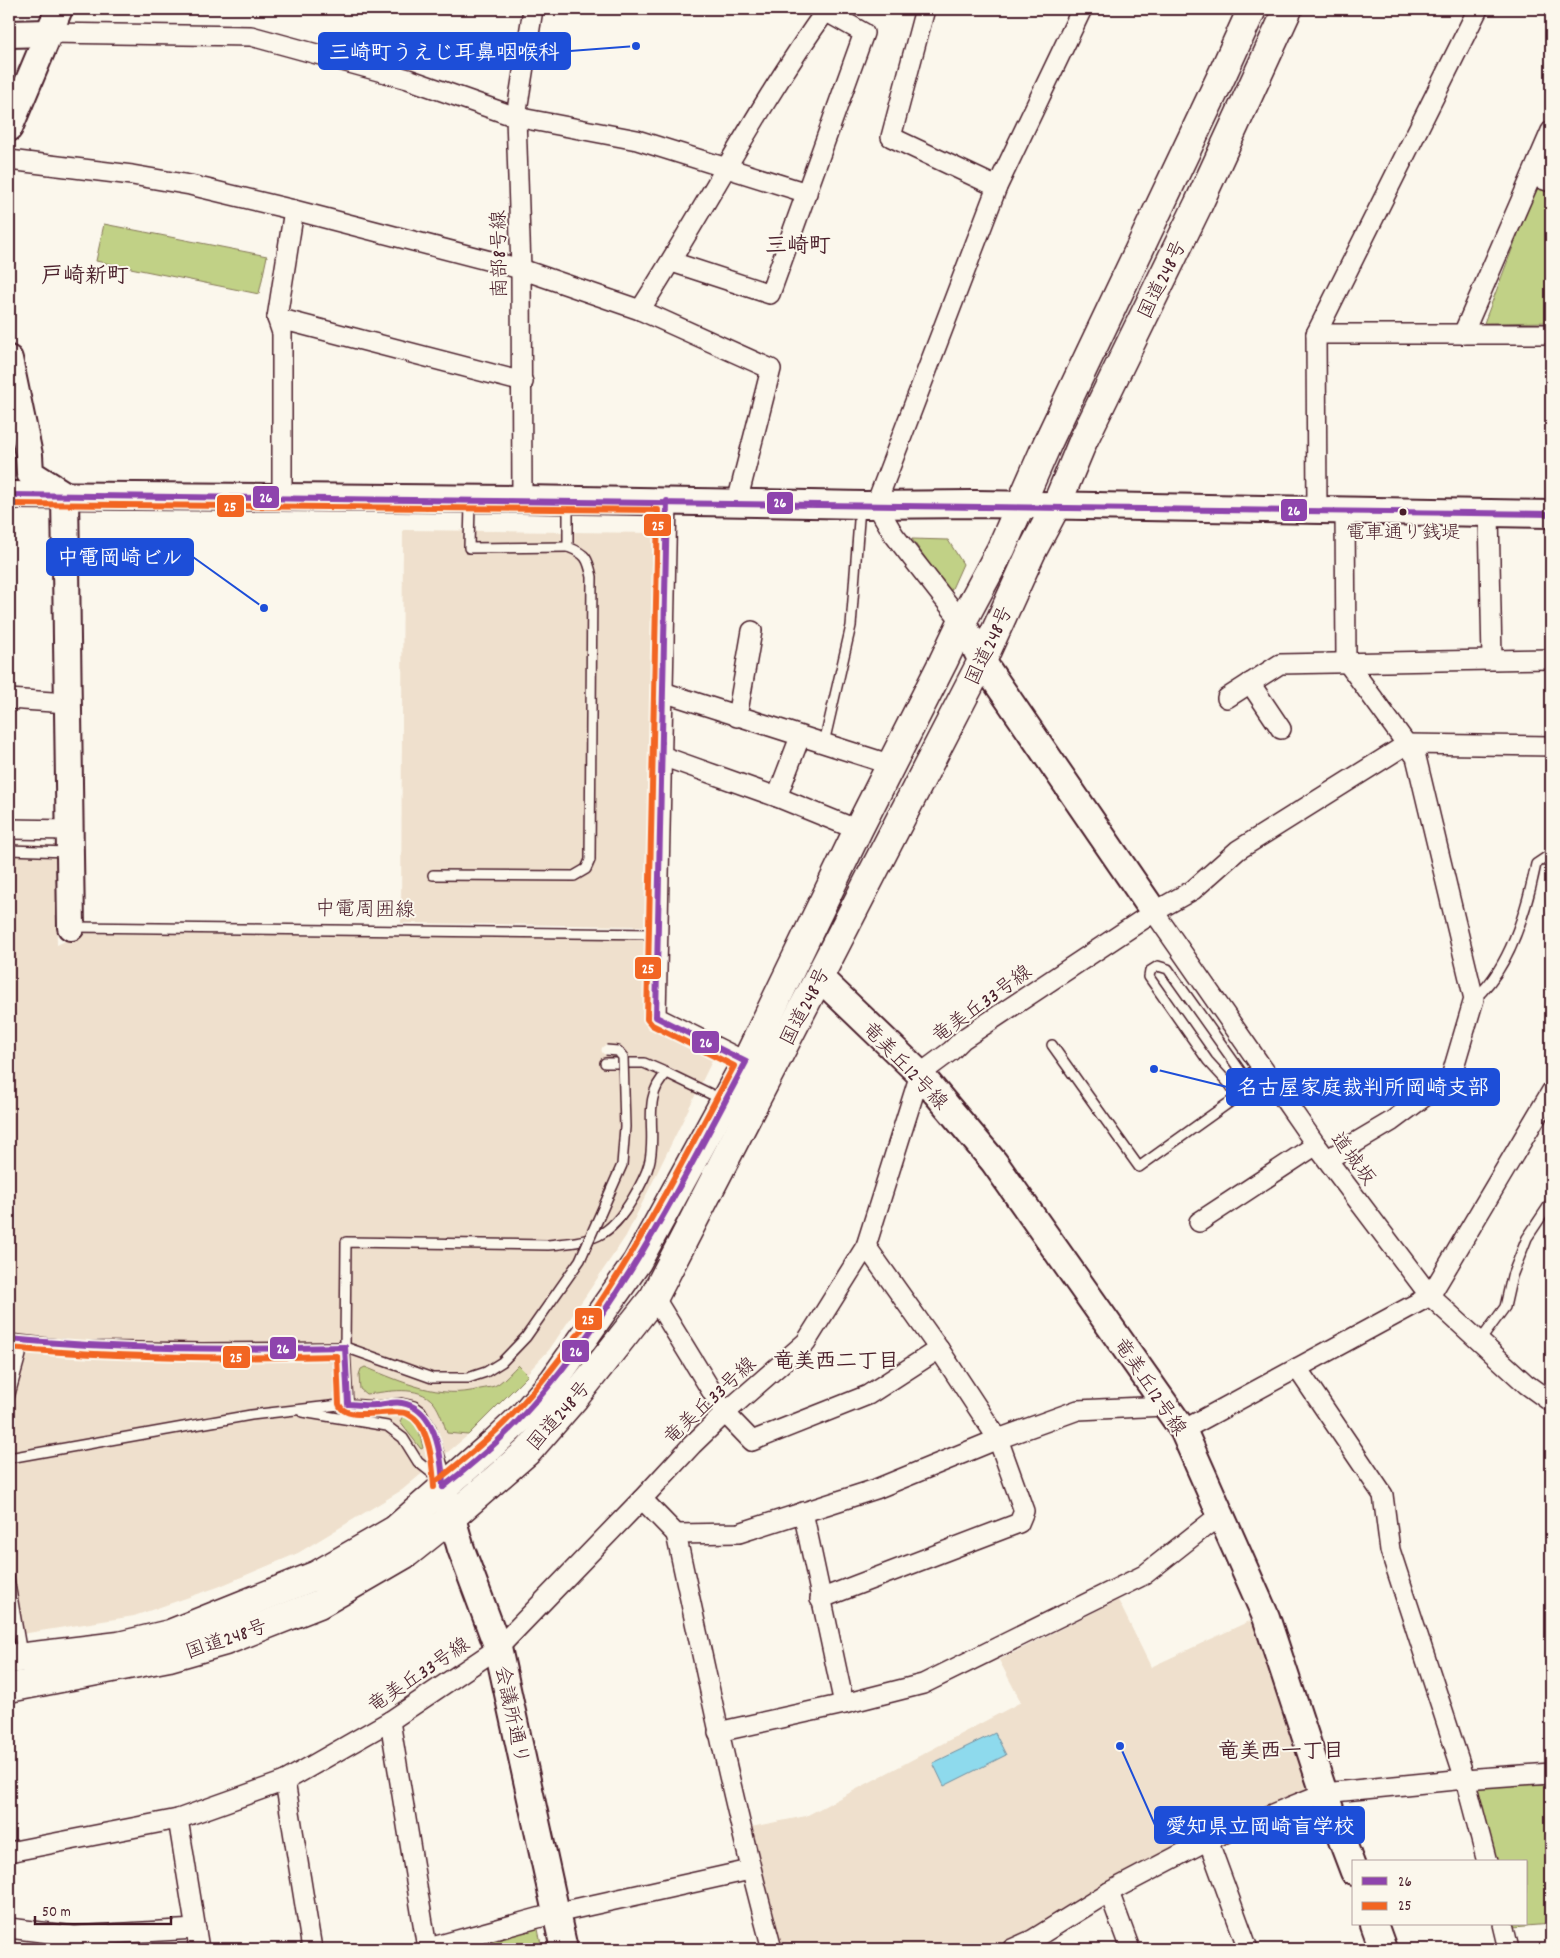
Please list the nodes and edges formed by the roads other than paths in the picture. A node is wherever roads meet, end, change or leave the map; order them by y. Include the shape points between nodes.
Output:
1 (59, 9) edge
2 (533, 9) edge
3 (925, 9) edge
4 (1082, 9) edge
5 (1252, 9) edge
6 (1288, 9) edge
7 (1478, 9) edge
8 (826, 10) edge
9 (48, 33) junction
10 (9, 34) edge
11 (516, 118) junction
12 (9, 128) edge
13 (1551, 131) edge
14 (9, 160) edge
15 (725, 167) junction
16 (1532, 176) junction
17 (1551, 182) edge
18 (997, 187) junction
19 (807, 193) junction
20 (294, 210) junction
21 (672, 262) junction
22 (521, 269) junction
23 (640, 310) junction
24 (277, 318) junction
25 (1316, 334) junction
26 (1463, 334) junction
27 (1551, 334) edge
28 (9, 359) edge
29 (523, 382) junction
30 (9, 495) edge
31 (65, 495) junction
32 (282, 496) junction
33 (470, 499) junction
34 (522, 499) junction
35 (568, 501) junction
36 (667, 501) junction
37 (738, 502) junction
38 (868, 504) junction
39 (1020, 506) junction
40 (1056, 506) junction
41 (1317, 511) junction
42 (1345, 511) junction
43 (1489, 513) junction
44 (1551, 514) edge
45 (568, 547) junction
46 (962, 622) junction
47 (752, 632) dead end
48 (1492, 659) junction
49 (1551, 659) edge
50 (982, 661) junction
51 (1346, 662) junction
52 (1250, 683) junction
53 (663, 692) junction
54 (1227, 698) dead end
55 (9, 699) edge
56 (67, 703) junction
57 (737, 717) junction
58 (1282, 729) dead end
59 (800, 737) junction
60 (824, 743) junction
61 (1407, 744) junction
62 (1551, 746) edge
63 (662, 756) junction
64 (892, 765) junction
65 (777, 797) junction
66 (9, 829) edge
67 (858, 830) junction
68 (70, 841) junction
69 (9, 850) edge
70 (1551, 854) edge
71 (433, 875) dead end
72 (1154, 912) junction
73 (71, 927) joint
74 (659, 934) junction
75 (820, 977) junction
76 (1474, 999) junction
77 (1052, 1045) dead end
78 (606, 1050) dead end
79 (746, 1062) junction
80 (605, 1063) dead end
81 (1261, 1066) junction
82 (666, 1073) junction
83 (920, 1074) junction
84 (1244, 1076) junction
85 (1231, 1086) junction
86 (1551, 1092) edge
87 (725, 1101) junction
88 (1322, 1152) junction
89 (1551, 1202) edge
90 (1199, 1222) dead end
91 (866, 1246) junction
92 (654, 1296) junction
93 (1430, 1296) junction
94 (9, 1339) edge
95 (1480, 1341) junction
96 (345, 1347) junction
97 (940, 1349) junction
98 (21, 1355) dead end
99 (1297, 1368) junction
100 (9, 1398) edge
101 (1551, 1402) edge
102 (348, 1404) junction
103 (1165, 1406) junction
104 (293, 1410) junction
105 (725, 1413) junction
106 (1183, 1430) junction
107 (998, 1439) junction
108 (9, 1458) edge
109 (444, 1487) junction
110 (642, 1499) junction
111 (803, 1512) junction
112 (1221, 1514) junction
113 (452, 1518) junction
114 (676, 1534) junction
115 (9, 1578) edge
116 (820, 1598) junction
117 (498, 1648) junction
118 (16, 1658) edge
119 (9, 1688) edge
120 (844, 1704) junction
121 (390, 1721) junction
122 (718, 1732) junction
123 (1551, 1773) edge
124 (1465, 1779) junction
125 (285, 1781) junction
126 (1324, 1793) junction
127 (178, 1819) junction
128 (1208, 1840) junction
129 (9, 1852) edge
130 (1486, 1860) edge
131 (1352, 1867) edge
132 (750, 1870) junction
133 (1109, 1892) junction
134 (556, 1913) junction
135 (1375, 1926) edge
136 (1503, 1926) edge
137 (9, 1928) edge
138 (196, 1929) junction
139 (1033, 1945) edge
140 (199, 1949) edge
141 (312, 1949) edge
142 (426, 1949) edge
143 (564, 1949) edge
144 (772, 1949) edge
145 (1012, 1949) edge
146 (1130, 1949) edge
147 (1248, 1949) edge
148 (1383, 1949) edge
149 (1509, 1949) edge

1 - 9 street
2 - 11 street, 南部8号線
3 - 18 street via 891,137
4 - 18 street
5 - 39 highway, 国道248号
6 - 40 highway, 国道248号 via 1198,205 1083,441
7 - 25 street
8 - 15 street
8 - 19 street via 864,33
9 - 10 street
9 - 11 street via 251,36 408,79
9 - 12 street
11 - 15 street via 637,140
11 - 22 street, 南部8号線
13 - 16 street
14 - 20 street via 132,174
15 - 19 street
15 - 21 street
16 - 17 street
16 - 26 street
18 - 38 street
19 - 21 street via 770,294
20 - 22 street
20 - 24 street
21 - 23 street
22 - 23 street
22 - 29 street, 南部8号線
23 - 37 street via 771,369
24 - 29 street
24 - 32 street via 282,333
25 - 26 street
25 - 41 street
26 - 27 street
28 - 31 street via 30,473
29 - 34 street, 南部8号線
30 - 31 street
31 - 32 street
31 - 56 street
32 - 33 street
33 - 34 street
33 - 45 lane via 469,548
34 - 35 street
35 - 36 street
35 - 45 lane
36 - 37 street
36 - 53 street
37 - 38 street
38 - 39 street
38 - 46 street
38 - 60 lane via 851,626
39 - 40 street
39 - 46 highway, 国道248号
40 - 41 street
40 - 50 highway, 国道248号
41 - 42 street
42 - 43 street
42 - 51 street
43 - 44 street
43 - 48 street
45 - 71 lane via 588,560 592,576 590,860 586,869 574,876
46 - 50 street
46 - 64 highway, 国道248号
47 - 57 street
48 - 49 street
48 - 51 street
50 - 72 street
50 - 75 highway, 国道248号
51 - 52 street via 1280,664
51 - 61 street
52 - 54 street
52 - 58 street
53 - 57 street
53 - 63 street
55 - 56 street
56 - 68 street
57 - 59 street
59 - 60 street
59 - 65 street
60 - 64 street
61 - 62 street
61 - 72 street, 竜美丘33号線 via 1238,850 1193,890
61 - 76 street via 1416,757
63 - 65 street
63 - 74 street
64 - 67 highway, 国道248号
65 - 67 street
66 - 68 street
67 - 79 highway, 国道248号
68 - 69 lane
68 - 73 street
70 - 76 lane via 1536,864 1529,899 1513,940 1496,974
72 - 81 street, 道城坂
72 - 83 street, 竜美丘33号線 via 963,1039
73 - 74 lane, 中電周囲線
74 - 79 street via 656,1017
75 - 83 street, 竜美丘12号線
75 - 92 highway, 国道248号
76 - 88 street via 1451,1077 1392,1121
77 - 85 lane via 1139,1168 1237,1097
78 - 96 lane, bridge via 618,1051 623,1057 625,1127 622,1165 580,1260 526,1337 502,1362 468,1378 432,1378
79 - 87 highway, 国道248号
80 - 82 lane via 644,1063
81 - 84 lane
81 - 88 street, 道城坂
82 - 87 lane
82 - 96 lane via 652,1094 650,1164 621,1218 602,1235 548,1245 346,1242
83 - 91 street, 竜美丘33号線
83 - 103 street, 竜美丘12号線 via 994,1162
84 - 85 lane
84 - 85 lane via 1168,969 1158,966 1150,971 1149,977 1208,1061
86 - 93 street
87 - 109 highway, 国道248号 via 637,1262 560,1372 524,1415
88 - 90 street
88 - 93 street, 道城坂
89 - 95 lane via 1527,1238 1512,1276 1505,1307
91 - 97 street
91 - 105 street, 竜美丘33号線 via 806,1342
92 - 105 street
92 - 113 highway, 国道248号 via 529,1450
93 - 95 street, 道城坂
93 - 99 street
94 - 96 lane via 93,1346
95 - 101 street, 道城坂 via 1526,1384
96 - 102 lane
97 - 105 street via 868,1395 752,1441
97 - 107 street
98 - 100 lane
99 - 106 street
99 - 124 street via 1384,1495 1390,1550
102 - 104 lane
102 - 109 lane via 377,1406 401,1403 421,1411 431,1428 443,1466
103 - 106 street, 竜美丘12号線
103 - 107 street via 1078,1410
104 - 108 lane
104 - 109 lane via 387,1426 403,1438 418,1462
105 - 110 street, 竜美丘33号線
106 - 112 street, 竜美丘12号線
107 - 111 street via 876,1489
107 - 116 street via 1024,1511 1018,1523
109 - 113 street, 会議所通り
109 - 118 highway, 国道248号 via 395,1530 317,1575 170,1634 119,1646
110 - 114 street
110 - 117 street, 竜美丘33号線
111 - 114 street via 739,1533
111 - 116 street
112 - 120 street via 1144,1575 923,1684
112 - 126 street, 竜美丘12号線 via 1266,1617
113 - 117 street, 会議所通り
113 - 119 highway, 国道248号 via 407,1553 319,1604 225,1641 169,1657
114 - 122 street
115 - 118 lane
116 - 120 street
117 - 121 street, 竜美丘33号線
117 - 134 street, 会議所通り
120 - 122 street
121 - 125 street, 竜美丘33号線
121 - 142 street
122 - 132 street
123 - 124 street
124 - 126 street
124 - 130 street
125 - 127 street, 竜美丘33号線
125 - 141 street
126 - 128 street
126 - 131 street, 竜美丘12号線
127 - 129 street, 竜美丘33号線
127 - 138 street
128 - 133 street
128 - 147 street
132 - 134 street
132 - 144 street
133 - 139 street
133 - 146 street
134 - 142 street
134 - 143 street, 会議所通り
135 - 148 street
136 - 149 street
137 - 138 street via 74,1936
138 - 140 street
139 - 145 street

